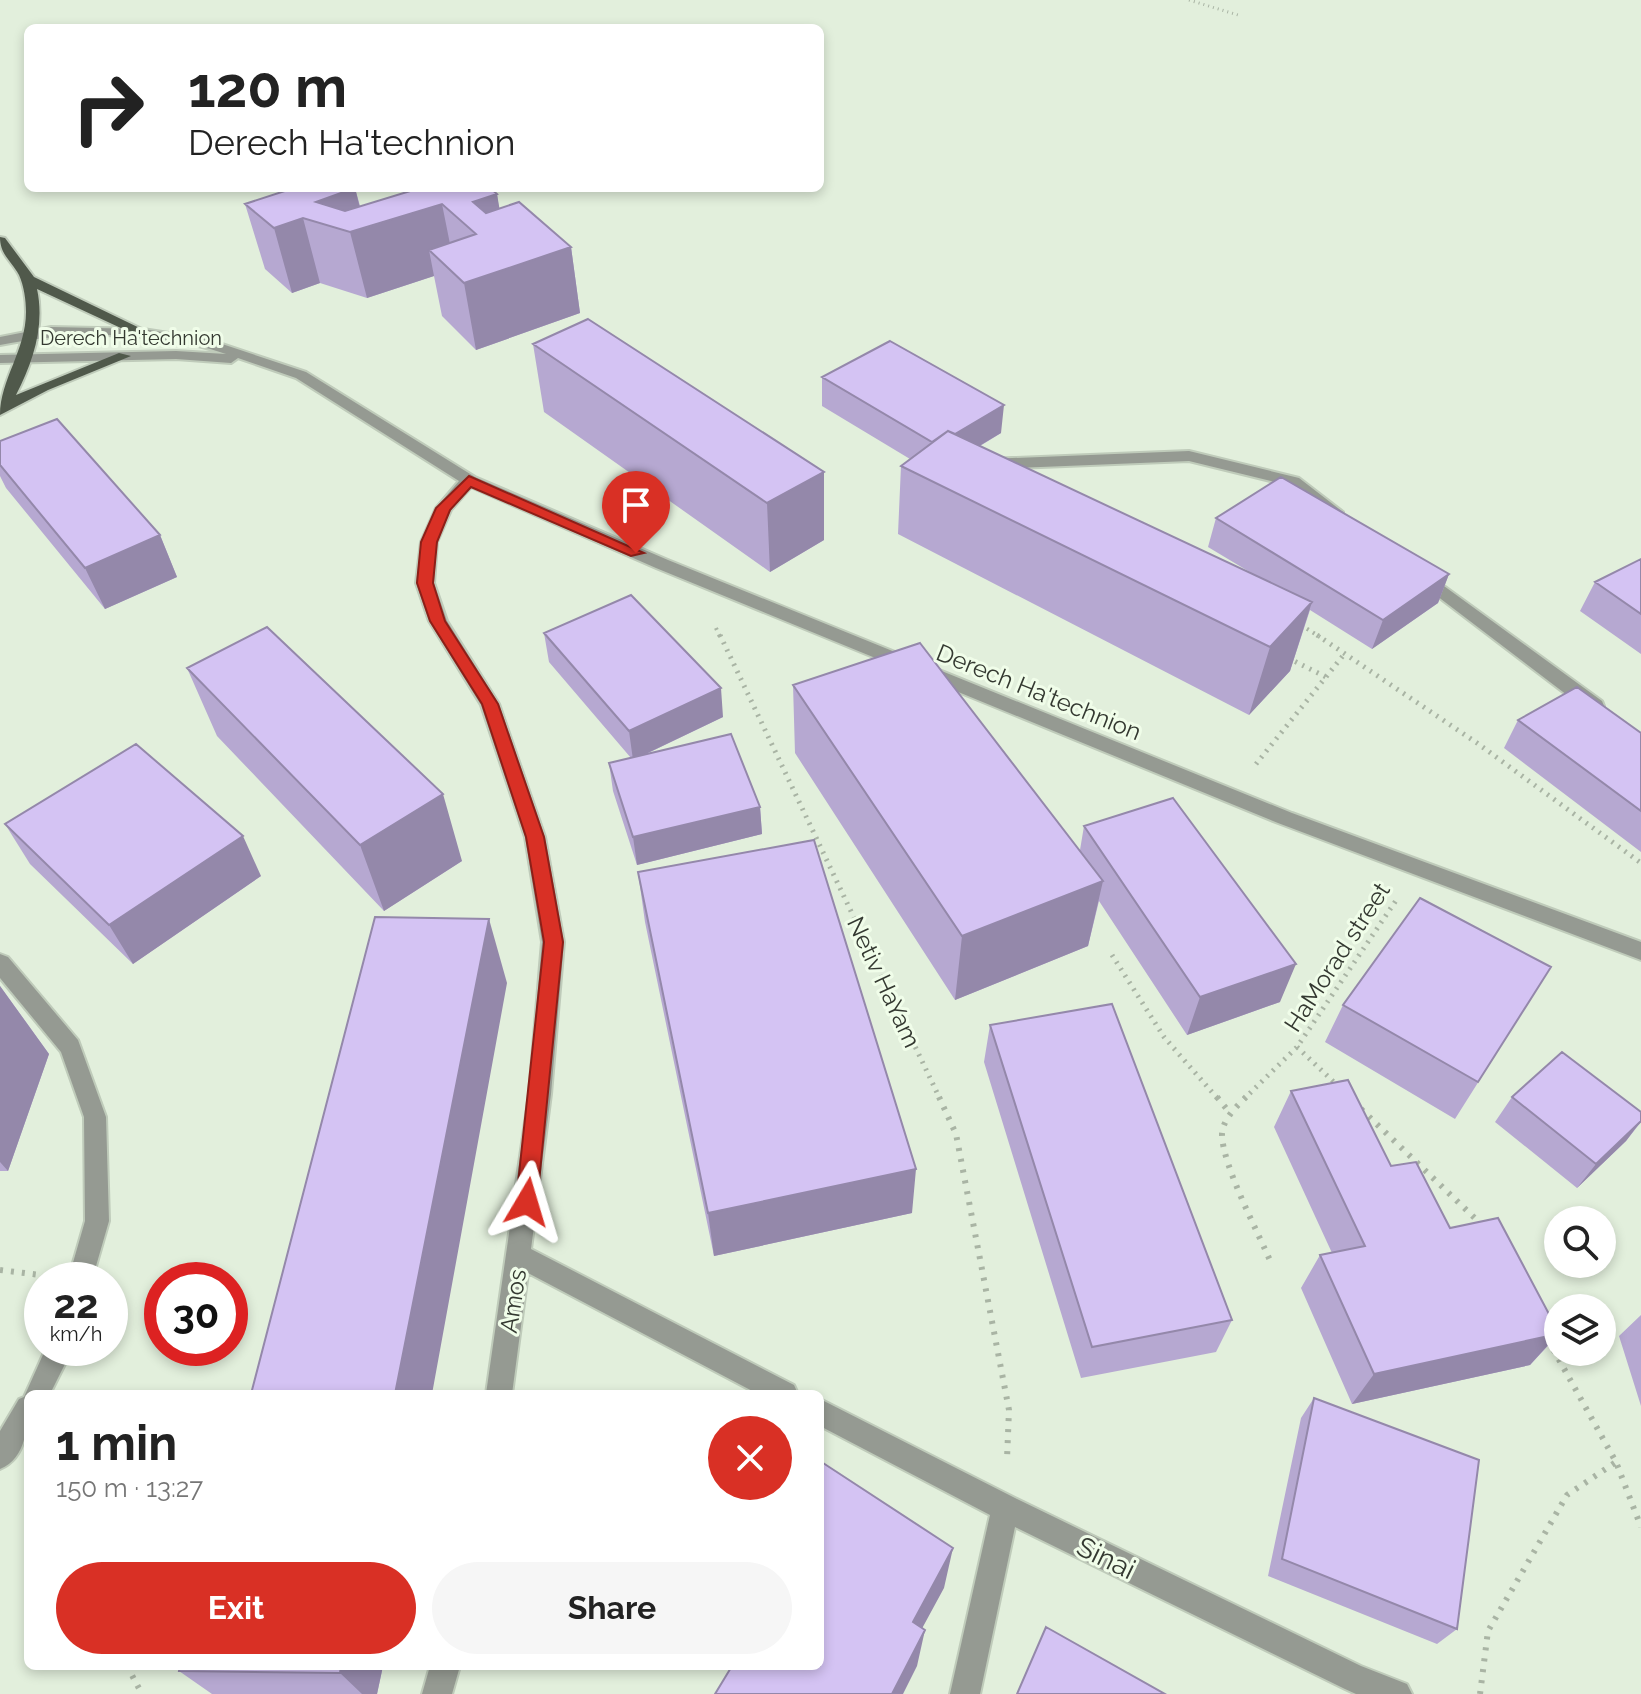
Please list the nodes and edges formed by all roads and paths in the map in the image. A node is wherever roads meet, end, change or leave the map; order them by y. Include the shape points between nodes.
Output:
1 (1189, 0) edge
2 (1238, 15) dead end
3 (0, 241) edge
4 (29, 280) junction
5 (31, 332) junction
6 (143, 333) junction
7 (0, 341) edge
8 (124, 356) junction
9 (0, 359) edge
10 (24, 361) junction
11 (263, 361) junction
12 (1, 409) edge
13 (981, 465) edge
14 (469, 480) junction
15 (1355, 527) edge
16 (1405, 564) edge
17 (692, 577) junction
18 (1292, 619) edge
19 (1346, 652) junction
20 (1284, 656) edge
21 (1326, 677) junction
22 (1616, 722) edge
23 (1260, 808) junction
24 (1641, 863) edge
25 (1417, 868) junction
26 (1641, 951) edge
27 (1112, 955) dead end
28 (0, 963) edge
29 (1297, 1047) junction
30 (1342, 1090) edge
31 (1353, 1101) edge
32 (1230, 1113) junction
33 (1486, 1230) edge
34 (520, 1256) junction
35 (85, 1262) edge
36 (1272, 1265) dead end
37 (1540, 1325) edge
38 (51, 1366) edge
39 (38, 1390) edge
40 (500, 1390) edge
41 (777, 1390) edge
42 (1009, 1410) dead end
43 (824, 1414) edge
44 (24, 1415) edge
45 (0, 1456) edge
46 (1616, 1462) junction
47 (1005, 1508) junction
48 (1641, 1527) edge
49 (129, 1670) edge
50 (444, 1670) edge
51 (1357, 1687) edge
52 (142, 1694) edge
53 (437, 1694) edge
54 (965, 1694) edge
55 (1397, 1694) edge
56 (1480, 1694) edge

1 - 2 path
3 - 4 main road
4 - 5 main road
4 - 6 main road
5 - 6 street, Derech Ha'technion
5 - 7 street, Derech Ha'technion
5 - 10 main road
6 - 11 street, Derech Ha'technion via 207,343
8 - 10 street, Derech Ha'technion
8 - 11 street, Derech Ha'technion
8 - 12 main road
9 - 10 street, Derech Ha'technion
10 - 12 main road
11 - 14 street, Derech Ha'technion via 327,389
13 - 15 street via 1189,456 1293,481
14 - 17 street, Derech Ha'technion
14 - 34 street, Amos via 444,508 429,542 425,583 438,621 490,704 535,837 553,942
16 - 22 street
17 - 23 street, Derech Ha'technion
17 - 42 path, Netiv HaYam via 956,1134
18 - 19 path
19 - 21 path
19 - 24 path
20 - 21 path
21 - 23 path via 1254,767
23 - 25 street, Derech Ha'technion
25 - 26 street, Derech Ha'technion
25 - 29 path, HaMorad street
27 - 32 path via 1164,1037
28 - 35 street via 70,1047 95,1117 97,1221
29 - 30 path, HaMorad street
29 - 32 path
31 - 33 path
32 - 36 path via 1222,1132 1227,1158
34 - 40 street, Amos
34 - 41 street
37 - 46 path
38 - 39 street
43 - 47 street, Sinai
44 - 45 street
46 - 48 path
46 - 56 path via 1567,1495 1488,1631
47 - 51 street, Sinai
47 - 54 street
49 - 52 path
50 - 53 street
51 - 55 street, Sinai

